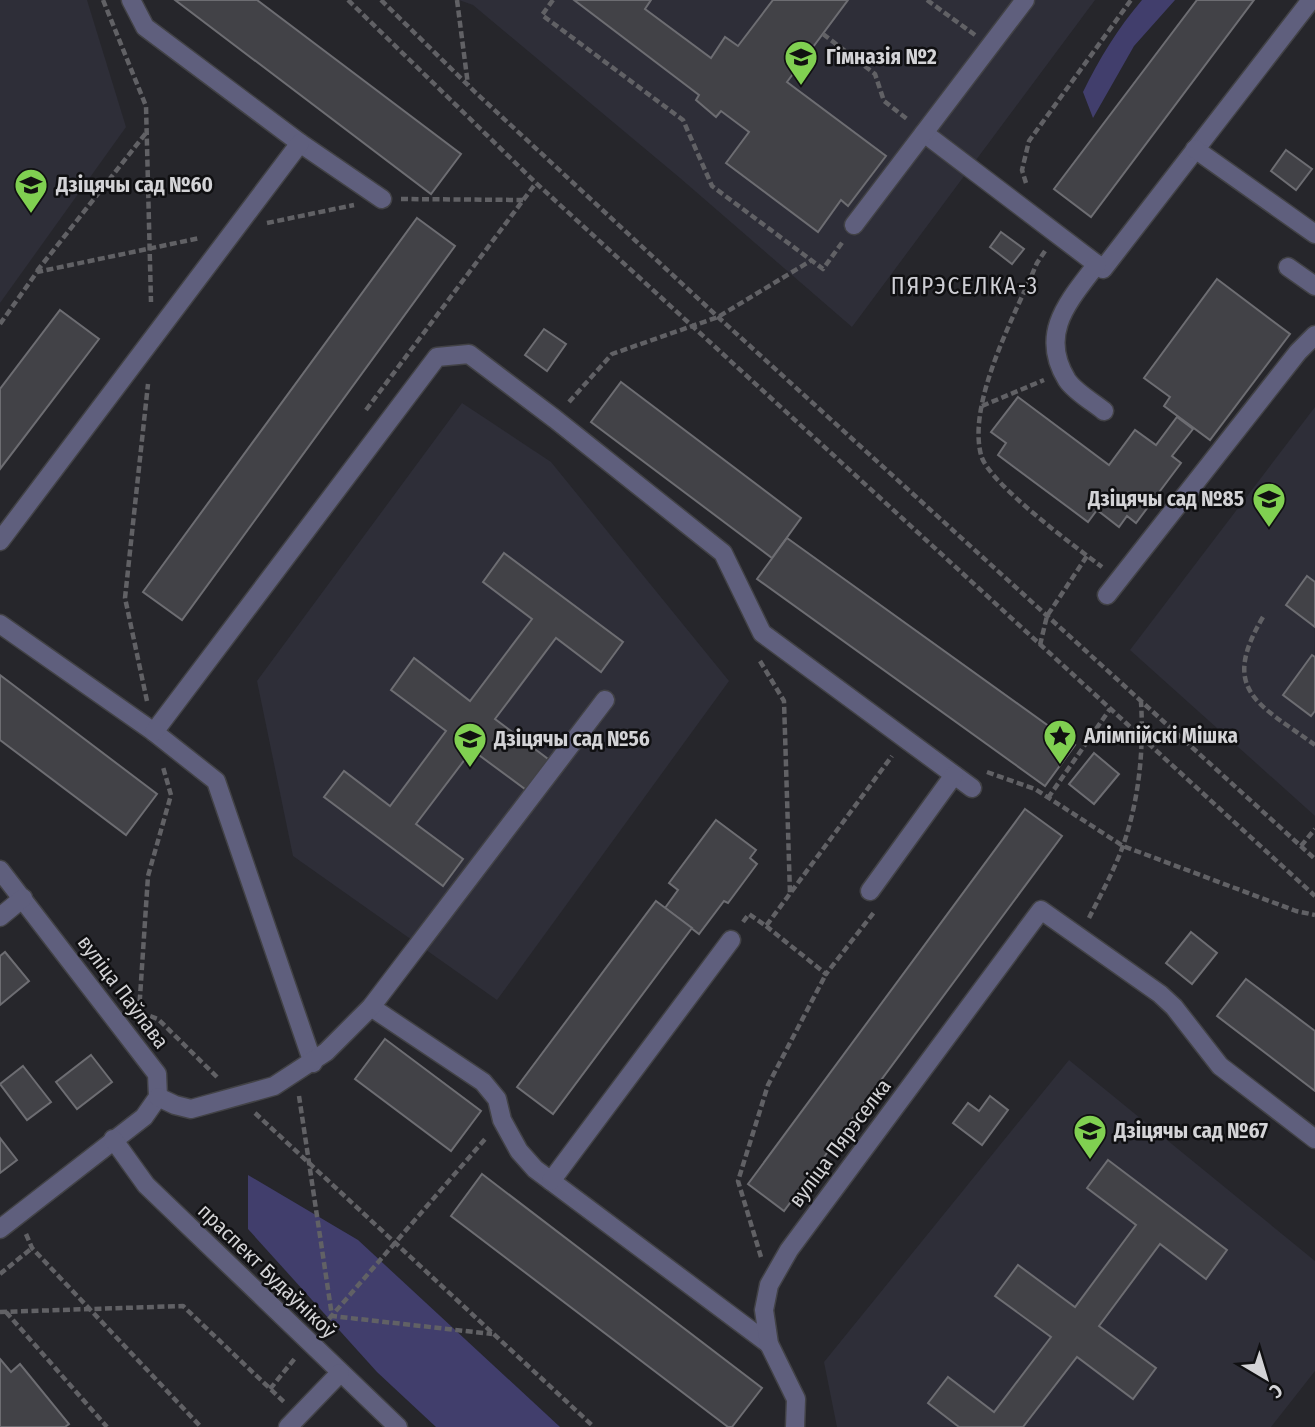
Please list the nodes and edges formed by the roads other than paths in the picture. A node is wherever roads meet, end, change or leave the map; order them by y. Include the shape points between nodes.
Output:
1 (131, 0) edge
2 (1025, 0) edge
3 (1311, 0) edge
4 (924, 133) junction
5 (300, 143) junction
6 (1195, 149) junction
7 (382, 199) dead end
8 (854, 225) road end
9 (1315, 234) edge
10 (1097, 264) junction
11 (1288, 267) dead end
12 (1315, 286) edge
13 (1315, 335) edge
14 (1104, 411) dead end
15 (0, 541) edge
16 (1107, 595) dead end
17 (0, 624) edge
18 (605, 700) dead end
19 (154, 732) junction
20 (954, 775) junction
21 (972, 788) road end
22 (0, 870) edge
23 (870, 891) dead end
24 (23, 898) junction
25 (0, 917) edge
26 (731, 940) road end
27 (371, 1007) junction
28 (313, 1062) junction
29 (158, 1097) junction
30 (113, 1139) junction
31 (1315, 1139) edge
32 (551, 1181) junction
33 (0, 1229) edge
34 (769, 1344) junction
35 (341, 1373) junction
36 (288, 1427) edge
37 (398, 1427) edge
38 (794, 1427) edge

1 - 5 street via 145,27
2 - 4 street
3 - 6 street
4 - 8 street
4 - 10 street
5 - 7 street
5 - 15 street
6 - 9 street
6 - 10 street via 1103,269
10 - 14 street via 1060,316 1054,338 1068,381
11 - 12 street
13 - 16 street
17 - 19 street
18 - 27 street
19 - 20 street via 437,357 469,354 723,553 762,633
19 - 28 street via 216,781
20 - 21 street
20 - 23 street
22 - 24 street, вуліца Паўлава
24 - 25 street
24 - 29 street, вуліца Паўлава via 157,1074
26 - 32 street
27 - 28 street
27 - 32 street via 483,1082 498,1100 502,1120 519,1151
28 - 29 street via 274,1086 191,1109
29 - 30 street via 144,1117
30 - 33 street
30 - 35 street, праспект Будаўнікоў via 146,1185
31 - 34 street, вуліца Пярэселка via 1220,1066 1160,995 1041,910 789,1250 769,1285 764,1310
32 - 34 street
34 - 38 street, вуліца Пярэселка via 796,1399
35 - 36 street
35 - 37 street, праспект Будаўнікоў

